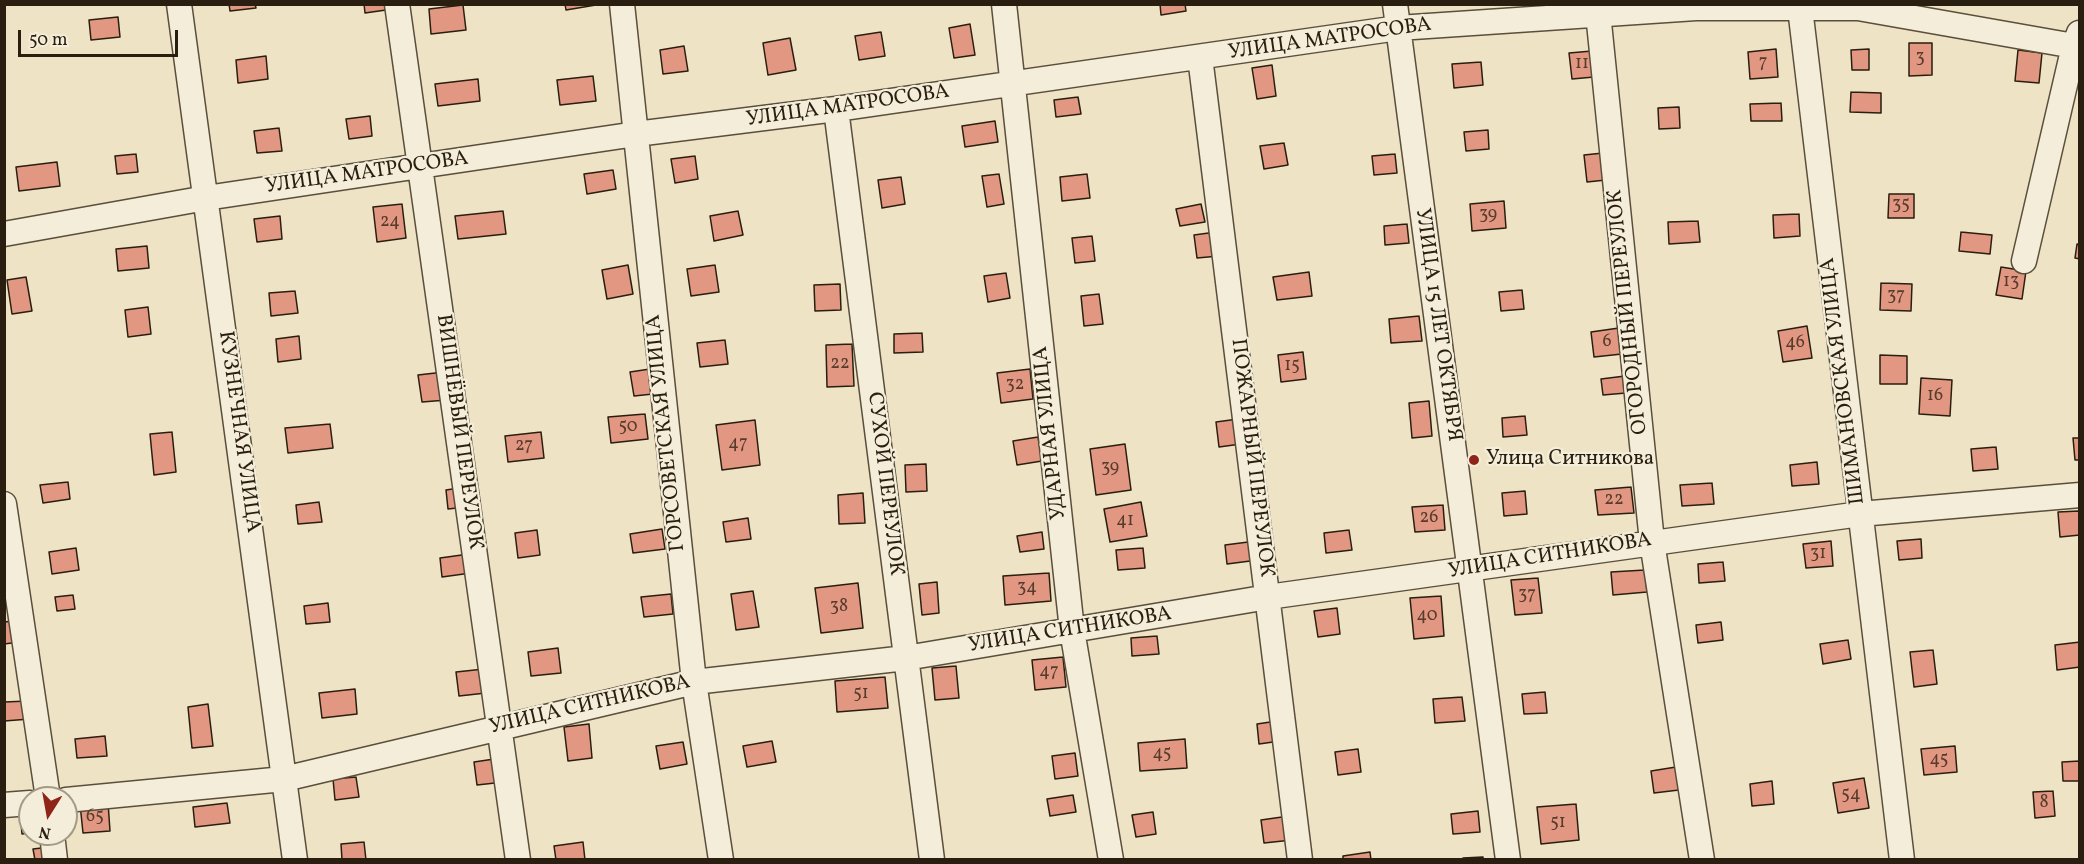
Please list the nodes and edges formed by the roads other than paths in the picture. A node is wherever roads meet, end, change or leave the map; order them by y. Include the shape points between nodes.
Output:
1 (178, 4) edge
2 (397, 4) edge
3 (622, 4) edge
4 (1004, 4) edge
5 (1696, 6) edge
6 (1858, 6) edge
7 (1800, 8) junction
8 (1598, 13) junction
9 (1396, 16) edge
10 (2077, 39) edge
11 (1200, 57) junction
12 (1013, 84) junction
13 (836, 109) junction
14 (636, 135) junction
15 (420, 166) junction
16 (206, 198) junction
17 (4, 234) edge
18 (2024, 261) dead end
19 (2079, 495) edge
20 (4, 504) edge
21 (1860, 514) junction
22 (1652, 542) junction
23 (1470, 570) junction
24 (1268, 597) junction
25 (1072, 630) junction
26 (906, 658) junction
27 (694, 682) junction
28 (499, 726) junction
29 (284, 779) junction
30 (46, 786) edge
31 (78, 799) edge
32 (295, 860) edge
33 (518, 860) edge
34 (722, 860) edge
35 (932, 860) edge
36 (1111, 860) edge
37 (1300, 860) edge
38 (1508, 860) edge
39 (1702, 860) edge
40 (1902, 860) edge

1 - 16 street, КУЗНЕЧНАЯ УЛИЦА
2 - 15 street, ВИШНЁВЫЙ ПЕРЕУЛОК
3 - 14 street, ГОРСОВЕТСКАЯ УЛИЦА
4 - 12 street, УДАРНАЯ УЛИЦА
5 - 7 street
5 - 8 street, УЛИЦА МАТРОСОВА
6 - 7 street
6 - 10 street
7 - 21 street, ШИМАНОВСКАЯ УЛИЦА
8 - 9 street, УЛИЦА МАТРОСОВА
8 - 22 street, ОГОРОДНЫЙ ПЕРЕУЛОК
9 - 11 street, УЛИЦА МАТРОСОВА
9 - 23 street, УЛИЦА 15 ЛЕТ ОКТЯБРЯ
10 - 18 street
11 - 12 street, УЛИЦА МАТРОСОВА
11 - 24 street, ПОЖАРНЫЙ ПЕРЕУЛОК
12 - 13 street, УЛИЦА МАТРОСОВА
12 - 25 street, УДАРНАЯ УЛИЦА
13 - 14 street, УЛИЦА МАТРОСОВА
13 - 26 street, СУХОЙ ПЕРЕУЛОК
14 - 15 street, УЛИЦА МАТРОСОВА
14 - 27 street, ГОРСОВЕТСКАЯ УЛИЦА
15 - 16 street, УЛИЦА МАТРОСОВА
15 - 28 street, ВИШНЁВЫЙ ПЕРЕУЛОК
16 - 17 street, УЛИЦА МАТРОСОВА
16 - 29 street, КУЗНЕЧНАЯ УЛИЦА
19 - 21 street, УЛИЦА СИТНИКОВА
20 - 30 street
21 - 22 street, УЛИЦА СИТНИКОВА
21 - 40 street, ШИМАНОВСКАЯ УЛИЦА
22 - 23 street, УЛИЦА СИТНИКОВА
22 - 39 street, ОГОРОДНЫЙ ПЕРЕУЛОК
23 - 24 street, УЛИЦА СИТНИКОВА
23 - 38 street, УЛИЦА 15 ЛЕТ ОКТЯБРЯ
24 - 25 street, УЛИЦА СИТНИКОВА
24 - 37 street, ПОЖАРНЫЙ ПЕРЕУЛОК
25 - 26 street, УЛИЦА СИТНИКОВА
25 - 36 street, УДАРНАЯ УЛИЦА
26 - 27 street, УЛИЦА СИТНИКОВА
26 - 35 street, СУХОЙ ПЕРЕУЛОК
27 - 28 street, УЛИЦА СИТНИКОВА
27 - 34 street, ГОРСОВЕТСКАЯ УЛИЦА
28 - 29 street, УЛИЦА СИТНИКОВА
28 - 33 street, ВИШНЁВЫЙ ПЕРЕУЛОК
29 - 31 street, УЛИЦА СИТНИКОВА
29 - 32 street, КУЗНЕЧНАЯ УЛИЦА

